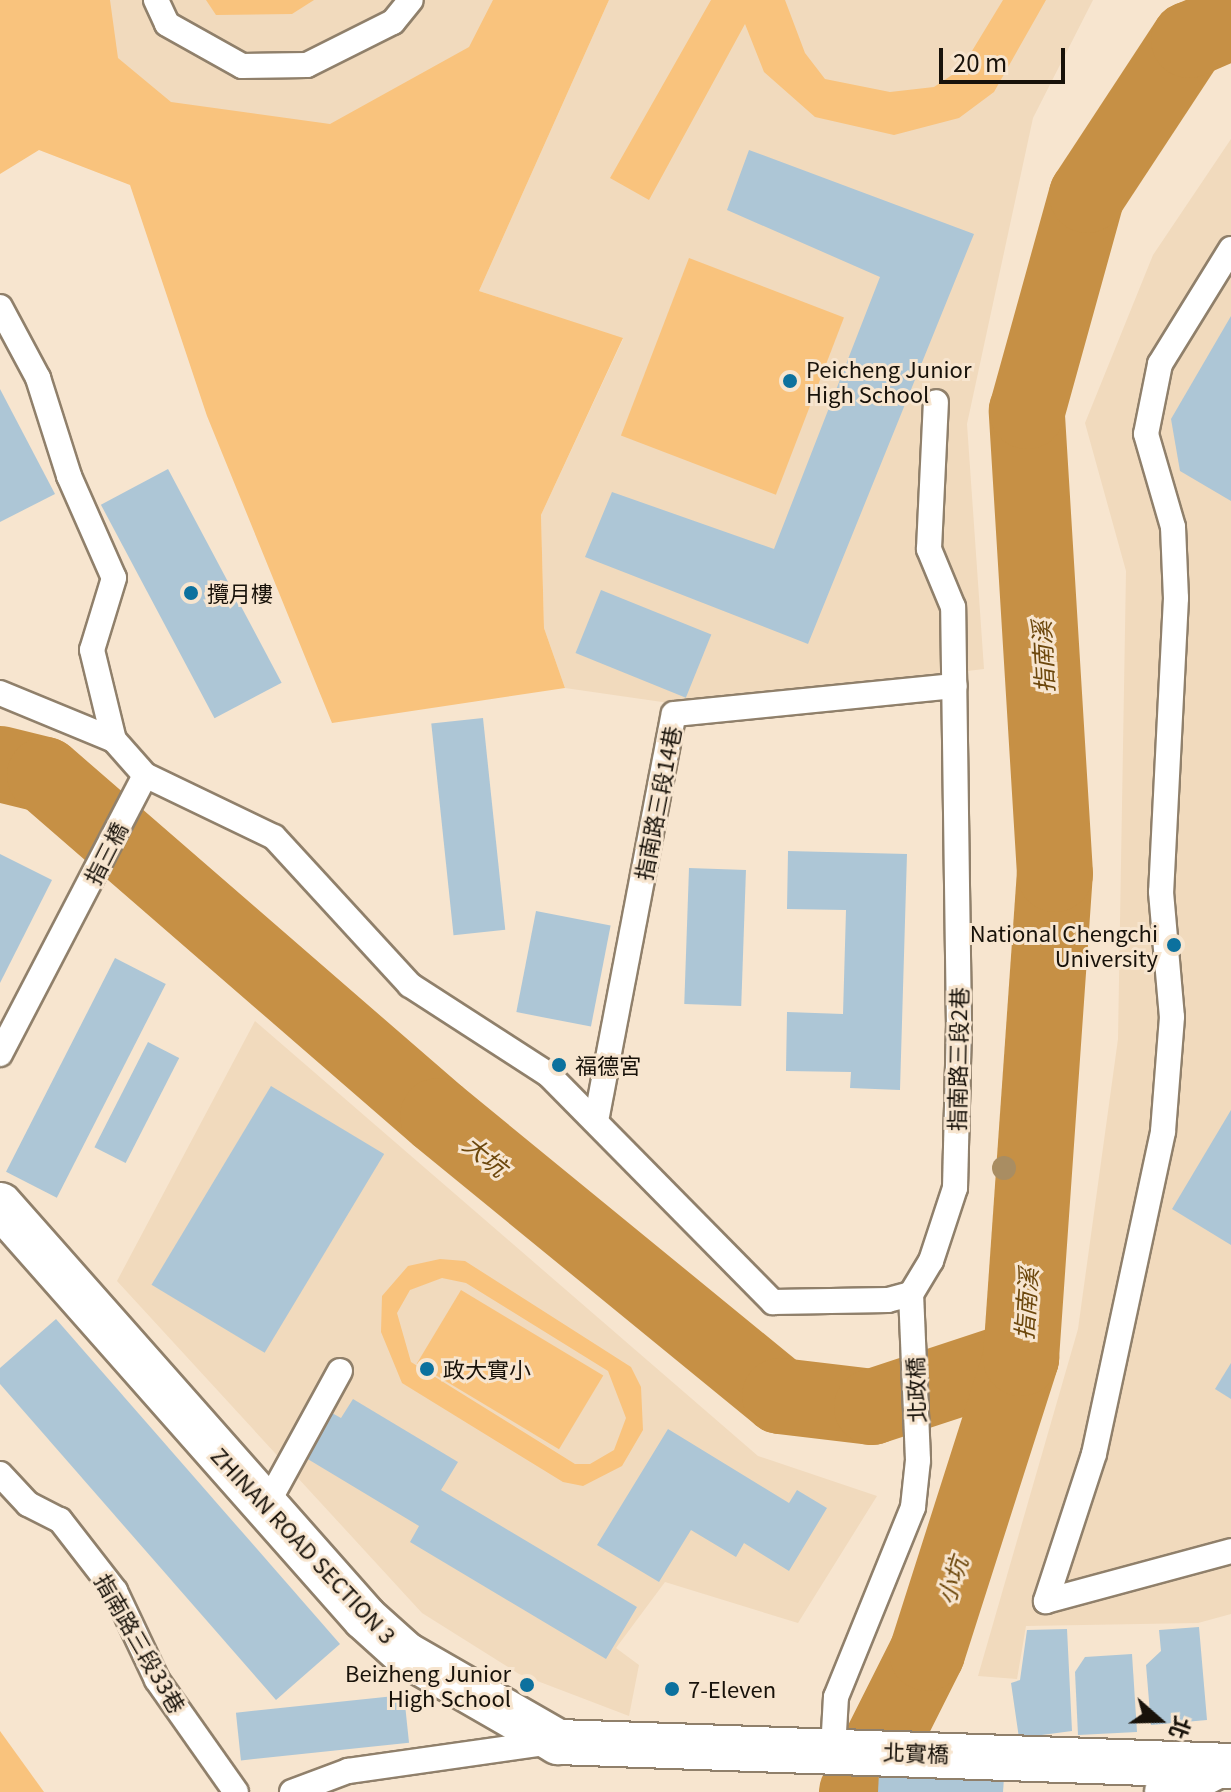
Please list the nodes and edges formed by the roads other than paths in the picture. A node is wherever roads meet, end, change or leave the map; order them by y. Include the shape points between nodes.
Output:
1 (156, 0) edge
2 (411, 0) edge
3 (1231, 249) edge
4 (0, 307) edge
5 (936, 402) dead end
6 (954, 678) junction
7 (0, 693) edge
8 (114, 740) junction
9 (145, 775) junction
10 (0, 1054) edge
11 (596, 1121) junction
12 (0, 1205) edge
13 (911, 1294) junction
14 (340, 1371) dead end
15 (0, 1474) edge
16 (266, 1506) junction
17 (1231, 1551) edge
18 (558, 1742) junction
19 (848, 1750) junction
20 (1222, 1767) edge
21 (236, 1792) edge
22 (292, 1792) edge
23 (1167, 1792) edge

1 - 2 lane via 167,24 242,66 307,65 393,22
3 - 17 lane via 1160,364 1146,434 1173,527 1176,598 1161,892 1172,1017 1163,1132 1094,1454 1046,1601
4 - 8 lane via 38,378 69,476 114,578 92,650
5 - 6 lane, 指南路三段2巷 via 929,549 953,607
6 - 11 lane, 指南路三段14巷 via 674,714
6 - 13 lane, 指南路三段2巷 via 955,1188 931,1261
7 - 8 lane
8 - 9 lane
9 - 10 lane, 指三橋
9 - 11 lane via 274,837 410,985 549,1075
11 - 13 lane via 773,1302 888,1300
12 - 16 street, ZHINAN ROAD SECTION 3
13 - 19 lane, 北政橋 via 918,1460 913,1507 836,1697
14 - 16 lane
15 - 21 lane, 指南路三段33巷 via 28,1504 60,1520 115,1591 157,1680
16 - 18 street, ZHINAN ROAD SECTION 3 via 365,1618 405,1654
18 - 19 street, ZHINAN ROAD SECTION 3
18 - 22 lane via 348,1771
19 - 20 street, 北實橋
20 - 23 street

